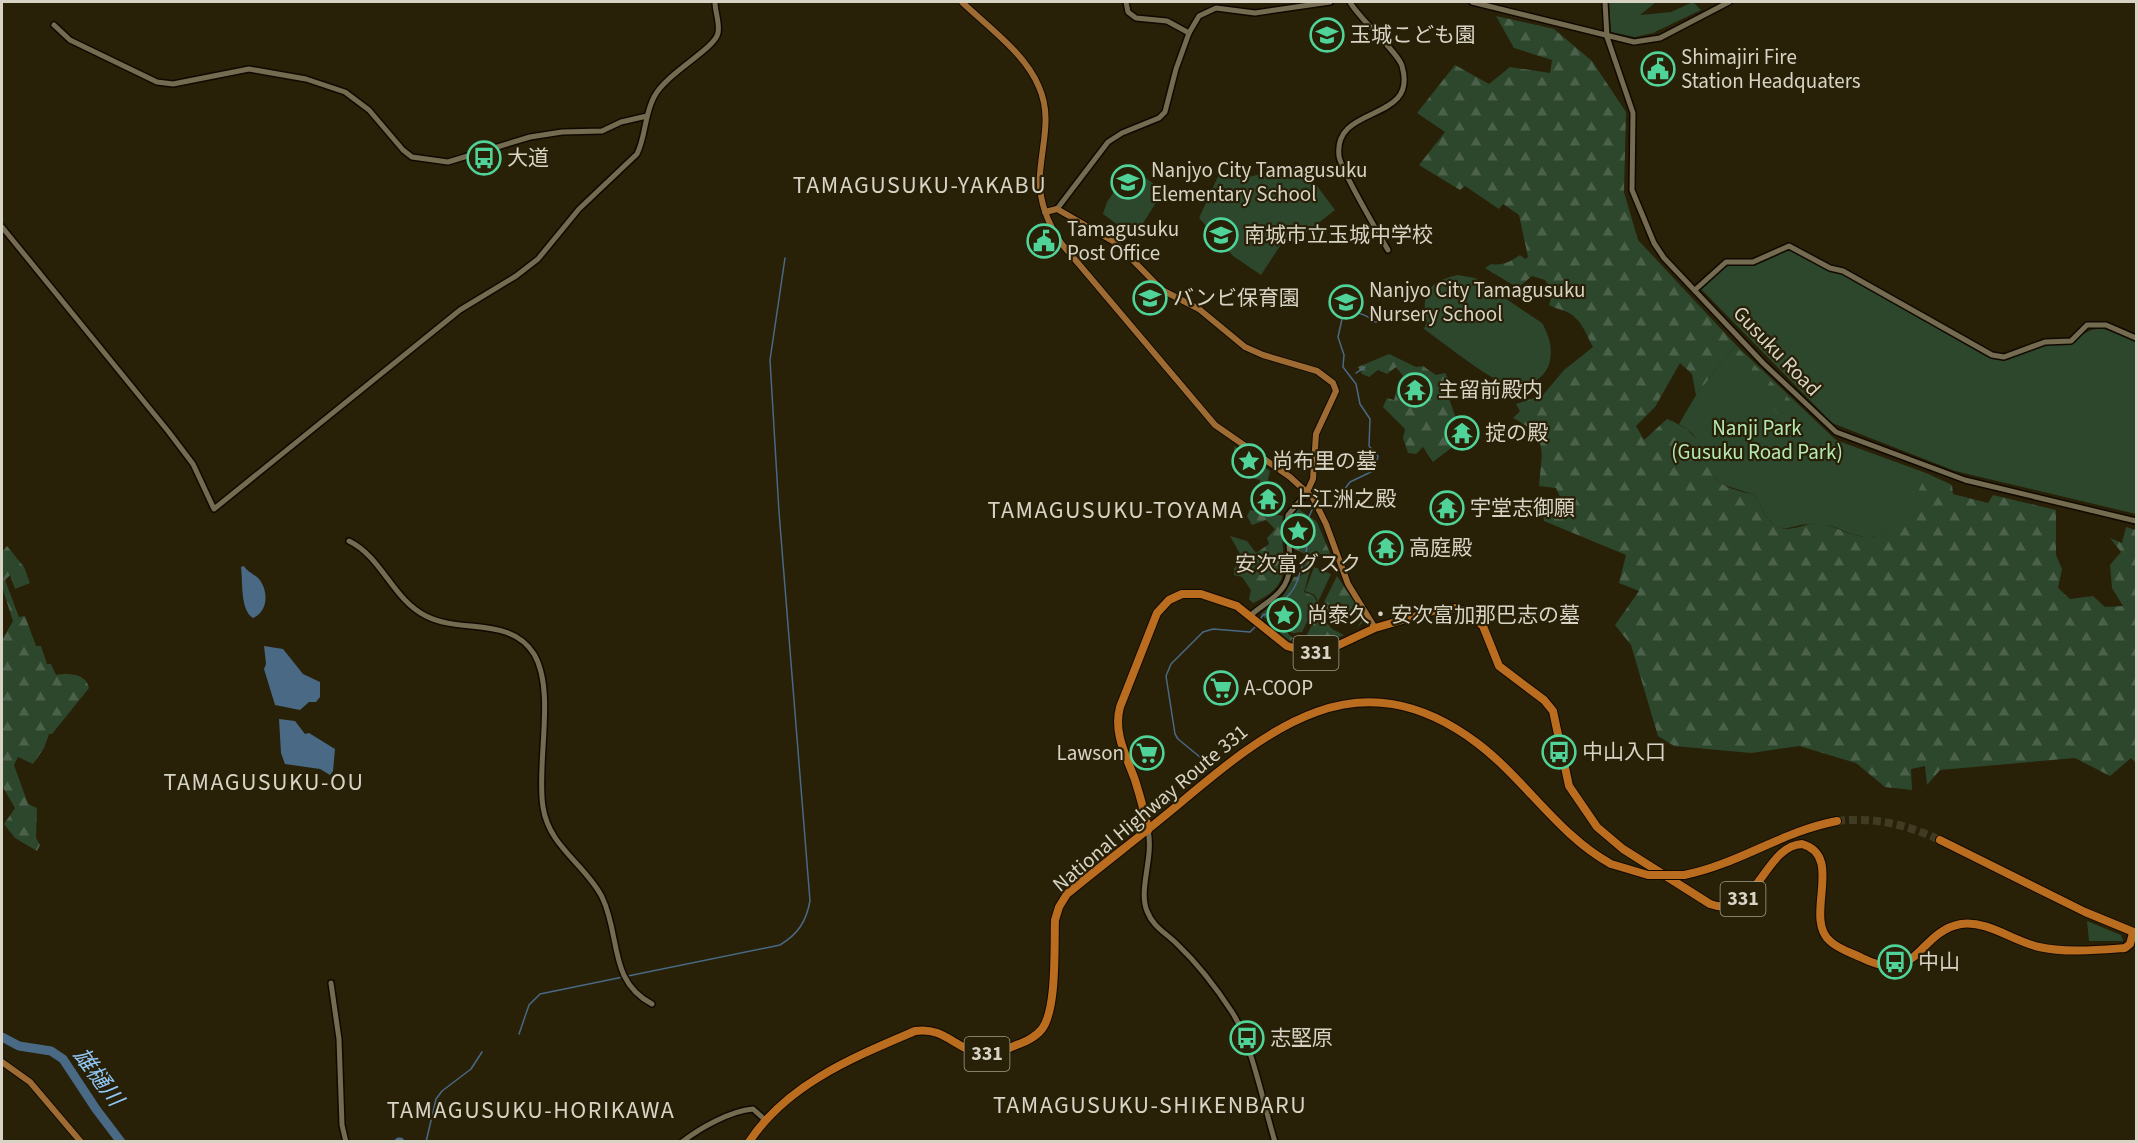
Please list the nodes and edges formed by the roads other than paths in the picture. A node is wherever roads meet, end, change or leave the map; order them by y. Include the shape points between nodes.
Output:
1 (715, 2) edge
2 (962, 2) edge
3 (1126, 2) edge
4 (1330, 2) edge
5 (1350, 2) edge
6 (1472, 2) edge
7 (1605, 2) edge
8 (1729, 2) edge
9 (54, 25) dead end
10 (1189, 33) junction
11 (1607, 37) junction
12 (647, 116) junction
13 (1057, 209) junction
14 (1045, 212) junction
15 (2, 227) edge
16 (1388, 250) dead end
17 (1696, 289) junction
18 (2136, 338) edge
19 (1307, 492) junction
20 (2136, 521) edge
21 (348, 541) dead end
22 (1256, 619) junction
23 (1375, 628) junction
24 (1837, 820) tunnel mouth
25 (1148, 830) junction
26 (1940, 840) tunnel mouth
27 (2135, 933) edge
28 (331, 983) dead end
29 (652, 1004) dead end
30 (2, 1062) edge
31 (764, 1119) junction
32 (81, 1142) edge
33 (346, 1142) edge
34 (682, 1142) edge
35 (748, 1142) edge
36 (1275, 1142) edge

1 - 12 street via 719,32 714,43 670,76 654,96
2 - 14 main road via 1022,60 1040,87 1046,117 1040,181
3 - 10 street via 1128,12 1136,18 1167,21
4 - 10 street via 1255,13 1216,8 1199,16
5 - 16 street via 1402,63 1406,86 1387,107 1351,124 1342,135 1338,154
6 - 11 street
7 - 11 street, Gusuku Road
8 - 11 street via 1660,38 1634,42
9 - 12 street via 70,40 157,82 173,84 249,69 295,76 345,92 369,110 403,150 423,160 448,162 530,137 602,131
10 - 13 street via 1165,112 1108,142
11 - 17 street, Gusuku Road via 1633,113 1631,181 1636,204 1659,250
12 - 15 street via 637,154 579,209 538,259 403,353 214,509 193,464
13 - 14 main road
13 - 19 main road via 1116,243 1162,290 1199,309 1245,347 1317,371 1333,383 1336,392 1316,434 1312,481
14 - 19 main road via 1061,243 1204,413 1227,435
17 - 18 street via 1726,262 1753,262 1789,246 1843,271 1992,355 2004,357 2045,342 2070,341 2087,325 2106,325
17 - 20 street, Gusuku Road via 1763,363 1836,432 1965,480
19 - 22 street via 1288,515 1290,563 1286,583
19 - 23 main road via 1326,524 1348,584
21 - 29 street via 368,555 418,612 440,622 502,631 521,640 533,653 541,671 543,690 542,798 546,820 557,843 602,897 627,984
22 - 23 highway, 331 via 1287,646 1310,653 1326,651
22 - 25 highway, 331 via 1221,599 1194,592 1174,597 1158,613 1117,722
23 - 27 highway, 331 via 1446,609 1465,611 1478,620 1499,666 1553,711 1569,786 1597,827 1623,849 1710,904 1724,907 1740,901 1786,849 1802,844 1820,860 1821,925 1826,937 1839,947 1881,965 1905,964 1945,931 1961,924 1982,925 2019,942 2049,949 2125,948
24 - 25 highway, National Highway Route 331 / 331, bridge via 1803,829 1722,864 1684,874 1648,875 1611,864 1591,852 1476,742 1438,719 1393,704 1352,704 1317,711 1269,734
25 - 31 highway, National Highway Route 331 / 331 via 1067,894 1059,907 1050,1010 1041,1031 1032,1038 989,1054 975,1053 933,1030 915,1031 809,1082
25 - 36 street via 1146,908 1156,927 1186,954 1233,1013
26 - 27 highway, 331
28 - 33 street
30 - 32 main road via 37,1089
31 - 34 street via 753,1109 745,1110
31 - 35 highway, National Highway Route 331 / 331

